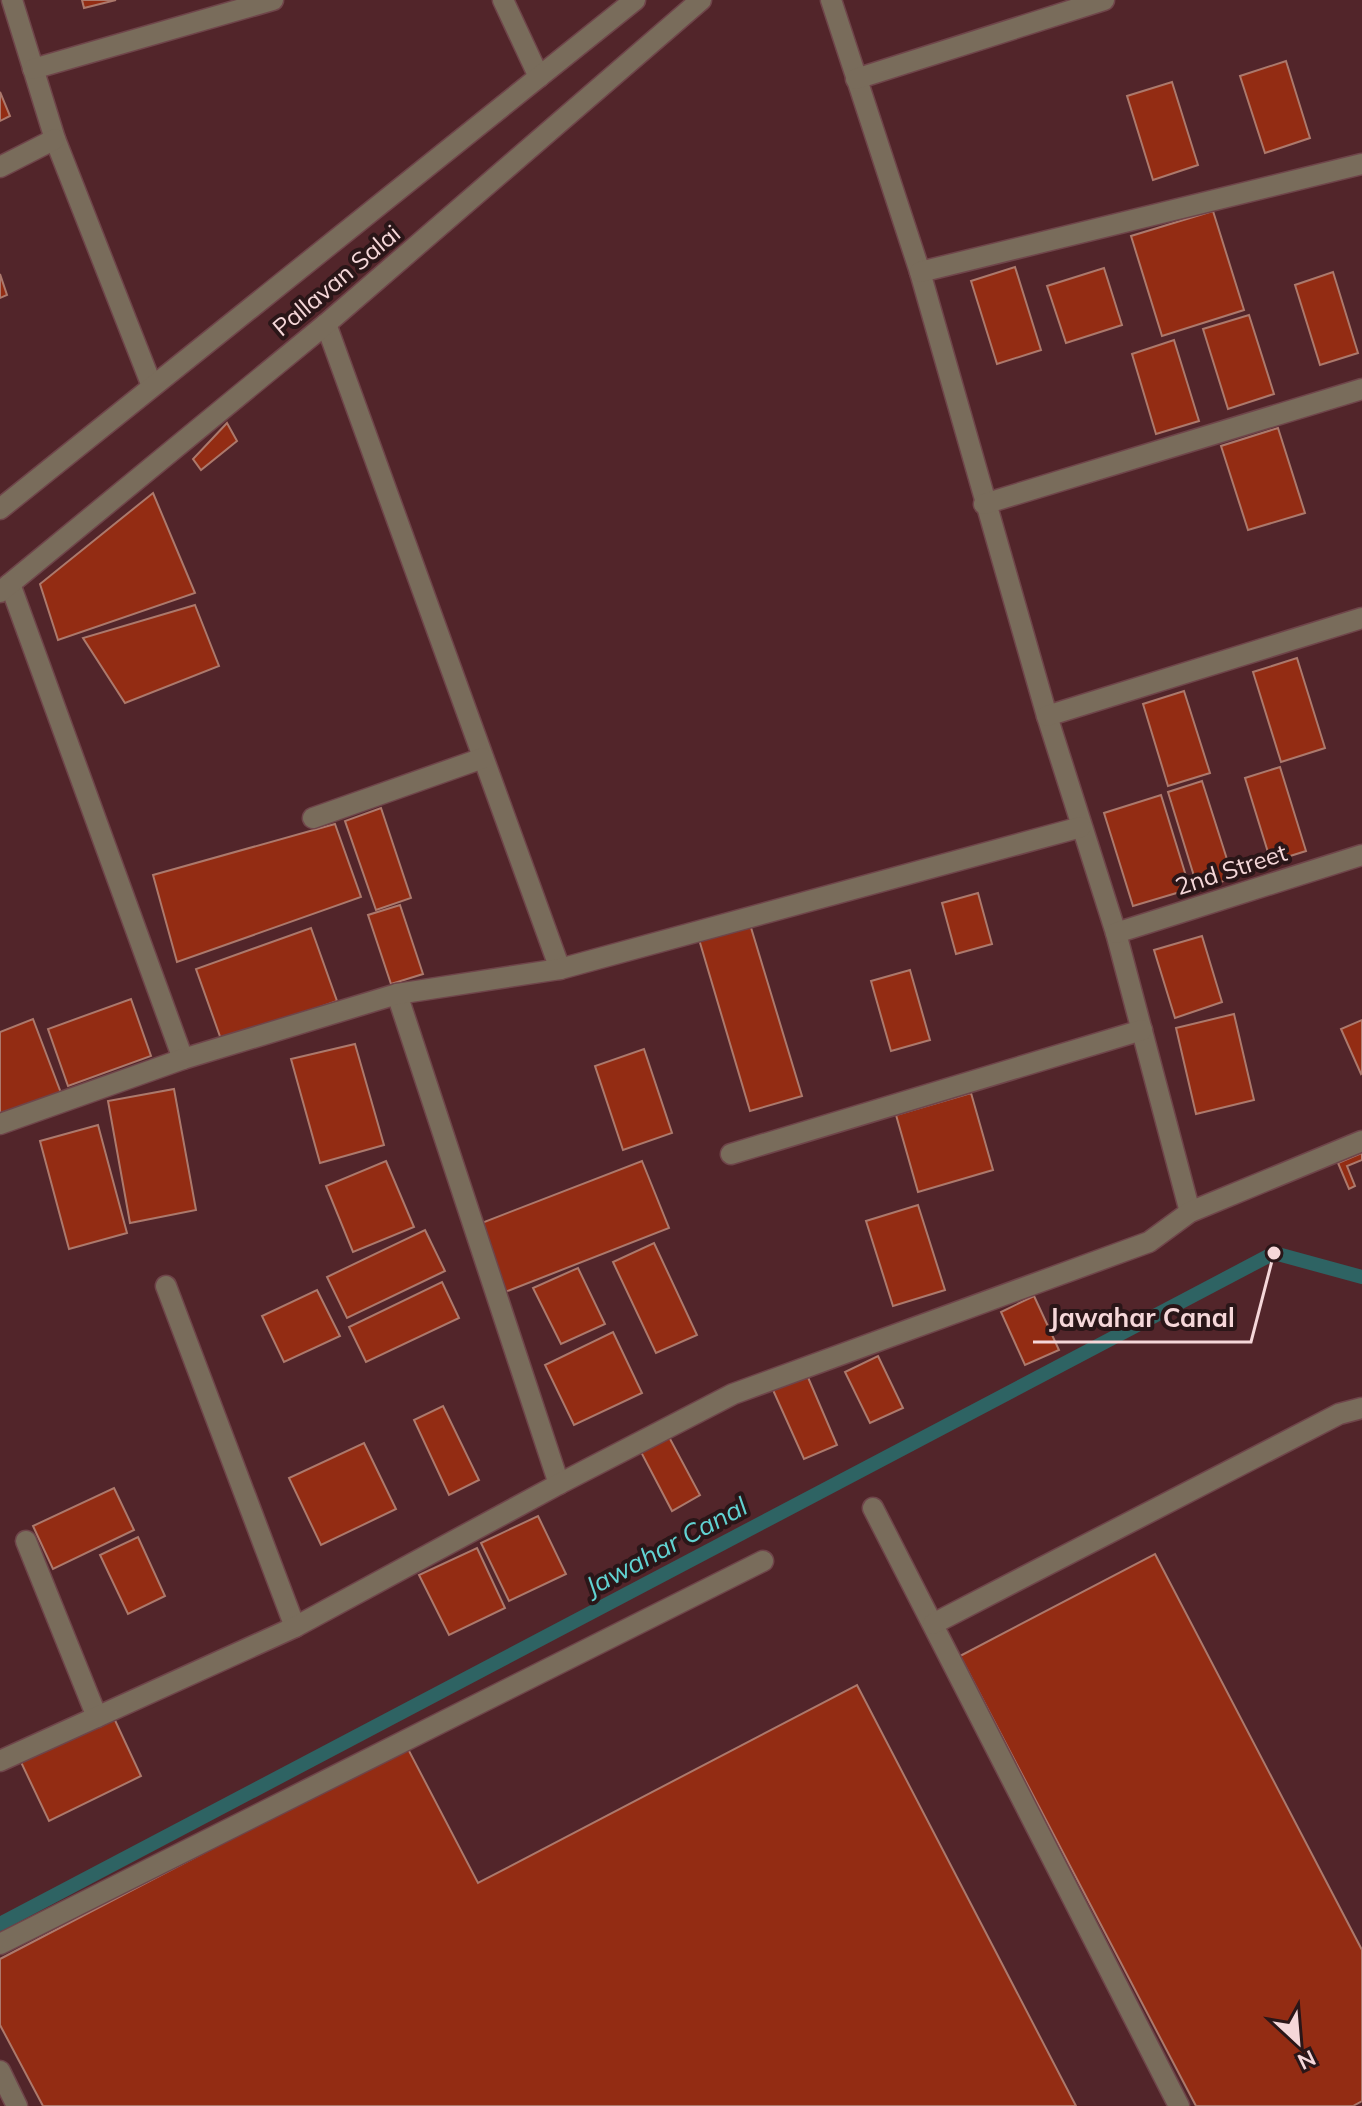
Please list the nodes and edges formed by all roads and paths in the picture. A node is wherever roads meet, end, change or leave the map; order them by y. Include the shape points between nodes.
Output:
1 (12, 0) edge
2 (273, 0) edge
3 (503, 0) edge
4 (635, 0) edge
5 (701, 0) edge
6 (831, 0) edge
7 (1104, 0) edge
8 (33, 69) junction
9 (539, 77) junction
10 (856, 79) junction
11 (55, 139) junction
12 (1362, 164) edge
13 (0, 167) edge
14 (920, 272) junction
15 (326, 324) junction
16 (152, 386) junction
17 (1362, 389) edge
18 (984, 504) junction
19 (0, 509) edge
20 (5, 588) edge
21 (1362, 618) edge
22 (1047, 716) junction
23 (483, 758) junction
24 (313, 818) dead end
25 (1081, 827) junction
26 (1362, 855) edge
27 (1116, 933) junction
28 (560, 969) junction
29 (397, 994) junction
30 (1142, 1030) junction
31 (183, 1059) junction
32 (0, 1124) edge
33 (1362, 1141) edge
34 (731, 1154) dead end
35 (1190, 1212) junction
36 (166, 1286) dead end
37 (1362, 1408) edge
38 (559, 1484) junction
39 (873, 1508) dead end
40 (26, 1541) dead end
41 (763, 1561) dead end
42 (933, 1624) junction
43 (295, 1627) junction
44 (97, 1717) junction
45 (0, 1761) edge
46 (0, 1944) edge
47 (0, 2071) edge
48 (17, 2106) edge
49 (1179, 2106) edge

1 - 8 street
2 - 8 street
3 - 9 street
4 - 9 street
5 - 15 street, Pallavan Salai
6 - 10 street
7 - 10 street
8 - 11 street
9 - 16 street
10 - 14 street
11 - 13 street
11 - 16 street
12 - 14 street
14 - 18 street
15 - 20 street, Pallavan Salai
15 - 23 street
16 - 19 street
17 - 18 street
18 - 22 street
20 - 31 street
21 - 22 street
22 - 25 street
23 - 24 street
23 - 28 street
25 - 27 street
25 - 28 street
26 - 27 street, 2nd Street
27 - 30 street
28 - 29 street
29 - 31 street
29 - 38 street
30 - 34 street
30 - 35 street
31 - 32 street
33 - 35 street
35 - 38 street via 1149,1242 733,1394
36 - 43 street
37 - 42 street via 1339,1414
38 - 43 street
39 - 42 street
40 - 44 street
41 - 46 street
42 - 49 street
43 - 44 street
44 - 45 street
47 - 48 street

